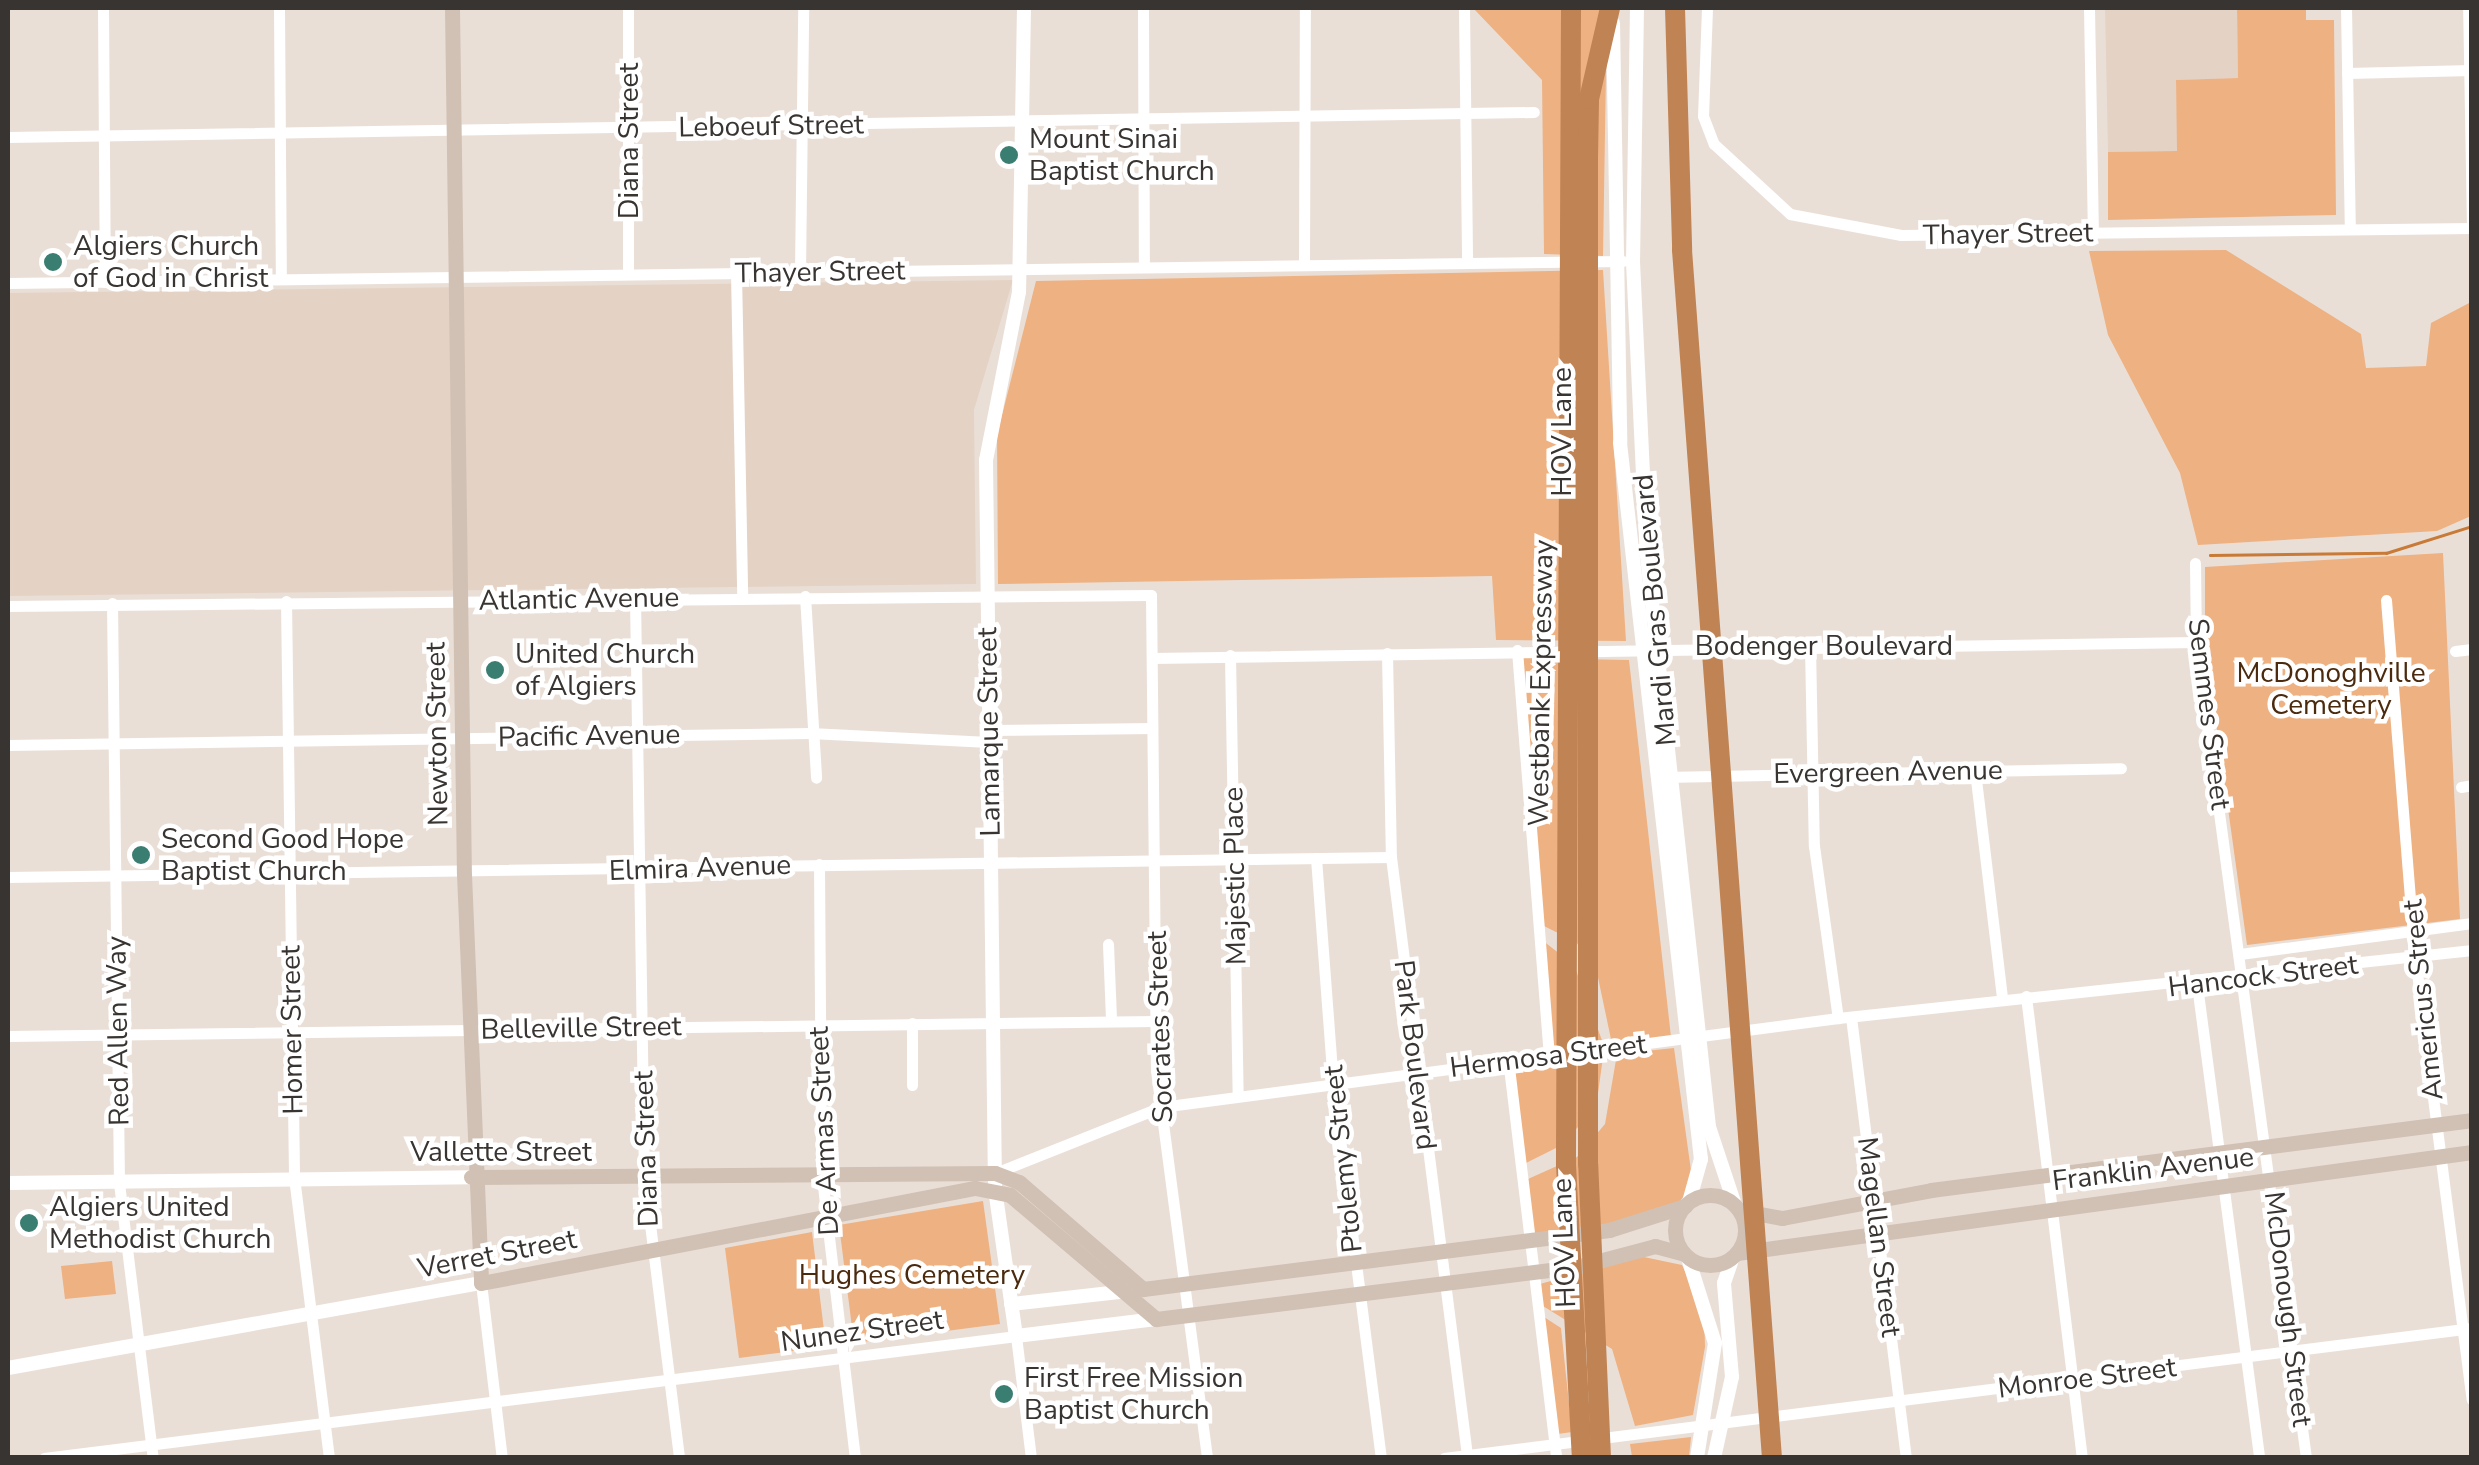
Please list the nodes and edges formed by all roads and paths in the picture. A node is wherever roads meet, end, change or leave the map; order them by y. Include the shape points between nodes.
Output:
1 (104, 8) edge
2 (279, 8) edge
3 (452, 8) edge
4 (628, 8) edge
5 (803, 8) edge
6 (1024, 8) edge
7 (1143, 8) edge
8 (1305, 8) edge
9 (1464, 8) edge
10 (1572, 8) edge
11 (1611, 8) edge
12 (1637, 8) edge
13 (1676, 8) edge
14 (1707, 8) edge
15 (2089, 8) edge
16 (2346, 8) edge
17 (2468, 8) edge
18 (2470, 70) edge
19 (2347, 73) junction
20 (1534, 112) dead end
21 (1466, 115) junction
22 (1306, 117) junction
23 (1145, 120) junction
24 (1022, 122) junction
25 (630, 127) junction
26 (804, 127) junction
27 (454, 131) junction
28 (281, 133) junction
29 (106, 135) junction
30 (8, 137) edge
31 (2472, 228) edge
32 (2350, 229) junction
33 (2093, 234) junction
34 (1467, 261) junction
35 (1612, 261) junction
36 (1633, 262) junction
37 (1144, 266) junction
38 (1304, 266) junction
39 (1021, 270) junction
40 (736, 272) junction
41 (800, 272) junction
42 (628, 274) junction
43 (456, 277) junction
44 (281, 279) junction
45 (105, 282) junction
46 (8, 283) edge
47 (2195, 563) dead end
48 (1151, 595) joint
49 (806, 596) junction
50 (987, 596) junction
51 (742, 597) junction
52 (634, 598) junction
53 (460, 600) junction
54 (2386, 600) dead end
55 (286, 601) junction
56 (112, 603) junction
57 (8, 606) edge
58 (2196, 642) junction
59 (1810, 646) junction
60 (1640, 647) junction
61 (1657, 647) junction
62 (2472, 649) edge
63 (1517, 650) junction
64 (2455, 651) dead end
65 (1387, 653) junction
66 (1230, 656) junction
67 (1152, 658) junction
68 (1152, 728) junction
69 (810, 733) junction
70 (638, 735) junction
71 (989, 736) junction
72 (462, 737) junction
73 (289, 741) junction
74 (8, 745) edge
75 (115, 745) junction
76 (2120, 768) dead end
77 (1976, 772) junction
78 (1812, 773) junction
79 (1671, 776) junction
80 (816, 778) dead end
81 (1655, 778) junction
82 (1392, 857) junction
83 (1155, 858) junction
84 (1235, 858) junction
85 (1316, 858) junction
86 (992, 863) junction
87 (818, 864) junction
88 (2228, 864) joint
89 (640, 870) junction
90 (464, 874) junction
91 (116, 876) junction
92 (290, 876) junction
93 (8, 877) edge
94 (2472, 922) edge
95 (2414, 930) junction
96 (1108, 944) dead end
97 (2472, 950) edge
98 (2240, 954) junction
99 (2415, 957) junction
100 (2243, 978) junction
101 (2197, 984) junction
102 (2114, 994) joint
103 (2026, 996) junction
104 (2002, 999) junction
105 (1844, 1018) junction
106 (1111, 1020) junction
107 (1155, 1020) junction
108 (994, 1022) junction
109 (912, 1023) junction
110 (818, 1025) junction
111 (642, 1027) junction
112 (468, 1029) junction
113 (292, 1032) junction
114 (8, 1036) edge
115 (118, 1036) junction
116 (1700, 1037) junction
117 (1684, 1039) junction
118 (1549, 1054) junction
119 (1508, 1059) junction
120 (1417, 1073) junction
121 (1333, 1084) junction
122 (912, 1085) dead end
123 (1238, 1096) junction
124 (1161, 1106) junction
125 (2472, 1120) edge
126 (2437, 1124) junction
127 (2267, 1148) junction
128 (2472, 1152) edge
129 (2219, 1153) junction
130 (2440, 1156) junction
131 (821, 1169) junction
132 (2047, 1175) junction
133 (644, 1176) junction
134 (294, 1177) junction
135 (472, 1177) junction
136 (2272, 1179) junction
137 (995, 1181) junction
138 (8, 1183) edge
139 (119, 1183) junction
140 (2224, 1185) junction
141 (1874, 1198) junction
142 (1687, 1204) junction
143 (1737, 1208) junction
144 (2051, 1208) junction
145 (825, 1218) junction
146 (1878, 1228) junction
147 (1530, 1241) junction
148 (651, 1250) junction
149 (1441, 1252) junction
150 (1735, 1255) junction
151 (1686, 1256) junction
152 (1354, 1263) junction
153 (1534, 1272) junction
154 (481, 1282) junction
155 (1446, 1284) junction
156 (1183, 1285) junction
157 (1143, 1289) junction
158 (1124, 1291) junction
159 (1359, 1294) junction
160 (1012, 1304) junction
161 (312, 1314) junction
162 (1187, 1315) junction
163 (1156, 1318) junction
164 (2467, 1328) edge
165 (1016, 1336) junction
166 (140, 1347) junction
167 (2293, 1353) junction
168 (843, 1358) junction
169 (2247, 1358) junction
170 (8, 1368) edge
171 (2073, 1379) junction
172 (670, 1382) junction
173 (2472, 1399) edge
174 (496, 1401) junction
175 (1899, 1401) junction
176 (1722, 1422) junction
177 (324, 1423) junction
178 (1703, 1424) junction
179 (1556, 1443) junction
180 (153, 1451) edge
181 (1467, 1455) junction
182 (44, 1458) edge
183 (329, 1458) edge
184 (502, 1458) edge
185 (679, 1458) edge
186 (855, 1458) edge
187 (1031, 1458) edge
188 (1207, 1458) edge
189 (1381, 1458) edge
190 (1444, 1458) edge
191 (1556, 1458) edge
192 (1582, 1458) edge
193 (1601, 1458) edge
194 (1697, 1458) edge
195 (1714, 1458) edge
196 (1772, 1458) edge
197 (1906, 1458) edge
198 (2082, 1458) edge
199 (2259, 1458) edge
200 (2306, 1458) edge

1 - 29 street
2 - 28 street
3 - 27 main road, Newton Street
4 - 25 street, Diana Street
5 - 26 street
6 - 24 street, Lamarque Street
7 - 23 street
8 - 22 street
9 - 21 street
10 - 192 highway, Westbank Expressway via 1566,1165
11 - 35 street, Mardi Gras Boulevard
11 - 193 highway, HOV Lane via 1589,99 1588,158 1594,1339
12 - 36 street, Mardi Gras Boulevard
13 - 196 highway via 1681,232
14 - 33 street, Thayer Street via 1707,131 1790,214 1878,234
15 - 33 street
16 - 19 street
17 - 18 street
18 - 19 street
18 - 31 street
19 - 32 street
20 - 21 street, Leboeuf Street
21 - 22 street, Leboeuf Street
21 - 34 street
22 - 23 street, Leboeuf Street
22 - 38 street
23 - 24 street, Leboeuf Street
23 - 37 street
24 - 26 street, Leboeuf Street
24 - 39 street, Lamarque Street
25 - 26 street, Leboeuf Street
25 - 27 street, Leboeuf Street
25 - 42 street, Diana Street
26 - 41 street
27 - 28 street, Leboeuf Street
27 - 43 main road, Newton Street
28 - 29 street, Leboeuf Street
28 - 44 street
29 - 30 street, Leboeuf Street
29 - 45 street
31 - 32 street, Thayer Street
32 - 33 street, Thayer Street
34 - 35 street, Thayer Street
34 - 38 street, Thayer Street
35 - 36 street, Thayer Street
35 - 60 street, Mardi Gras Boulevard
36 - 61 street, Mardi Gras Boulevard
37 - 38 street, Thayer Street
37 - 39 street, Thayer Street
39 - 41 street, Thayer Street
39 - 50 street, Lamarque Street via 990,410
40 - 41 street, Thayer Street
40 - 42 street, Thayer Street
40 - 51 street
42 - 43 street, Thayer Street
43 - 44 street, Thayer Street
43 - 53 main road, Newton Street
44 - 45 street, Thayer Street
45 - 46 street, Thayer Street
47 - 58 street, Semmes Street
48 - 50 street, Atlantic Avenue
48 - 67 street, Socrates Street
49 - 50 street, Atlantic Avenue
49 - 51 street, Atlantic Avenue
49 - 69 street
50 - 71 street, Lamarque Street
51 - 52 street, Atlantic Avenue
52 - 53 street, Atlantic Avenue
52 - 70 street, Diana Street
53 - 55 street, Atlantic Avenue
53 - 72 main road, Newton Street
54 - 95 street, Americus Street
55 - 56 street, Atlantic Avenue
55 - 73 street, Homer Street
56 - 57 street, Atlantic Avenue
56 - 75 street, Red Allen Way
58 - 59 street, Bodenger Boulevard
58 - 88 street, Semmes Street
59 - 61 street, Bodenger Boulevard
59 - 78 street, Magellan Street
60 - 61 street, Bodenger Boulevard
60 - 63 street, Bodenger Boulevard
60 - 81 street, Mardi Gras Boulevard
61 - 79 street, Mardi Gras Boulevard
62 - 64 street
63 - 65 street, Bodenger Boulevard
63 - 118 street
65 - 66 street, Bodenger Boulevard
65 - 82 street, Park Boulevard
66 - 67 street, Bodenger Boulevard
66 - 84 street, Majestic Place
67 - 68 street, Socrates Street
68 - 71 street, Pacific Avenue
68 - 83 street, Socrates Street
69 - 70 street, Pacific Avenue
69 - 71 street, Pacific Avenue
69 - 80 street
70 - 72 street, Pacific Avenue
70 - 89 street, Diana Street
71 - 86 street, Lamarque Street
72 - 73 street, Pacific Avenue
72 - 90 main road, Newton Street
73 - 75 street, Pacific Avenue
73 - 92 street, Homer Street
74 - 75 street, Pacific Avenue
75 - 91 street, Red Allen Way
76 - 77 street, Evergreen Avenue
77 - 78 street, Evergreen Avenue
77 - 104 street
78 - 79 street, Evergreen Avenue
78 - 105 street, Magellan Street
79 - 81 street, Evergreen Avenue
79 - 116 street, Mardi Gras Boulevard
81 - 117 street, Mardi Gras Boulevard
82 - 85 street, Elmira Avenue
82 - 120 street, Park Boulevard
83 - 84 street, Elmira Avenue
83 - 86 street, Elmira Avenue
83 - 107 street, Socrates Street
84 - 85 street, Elmira Avenue
84 - 123 street, Majestic Place
85 - 121 street, Ptolemy Street
86 - 87 street, Elmira Avenue
86 - 108 street, Lamarque Street
87 - 89 street, Elmira Avenue
87 - 110 street, De Armas Street
88 - 98 street, McDonough Street
89 - 90 street, Elmira Avenue
89 - 111 street, Diana Street
90 - 92 street, Elmira Avenue
90 - 112 main road, Newton Street
91 - 92 street, Elmira Avenue
91 - 93 street, Elmira Avenue
91 - 115 street, Red Allen Way
92 - 113 street, Homer Street
94 - 95 street, Hancock Street
95 - 98 street, Hancock Street
95 - 99 street, Americus Street
96 - 106 street
97 - 99 street, Hancock Street
98 - 100 street, McDonough Street
99 - 100 street, Hancock Street
99 - 126 street, Americus Street
100 - 101 street, Hancock Street
100 - 127 street, McDonough Street
101 - 102 street, Hancock Street
101 - 129 street, McDonough Street
102 - 103 street, Hermosa Street
103 - 104 street, Hermosa Street
103 - 132 street
104 - 105 street, Hermosa Street
105 - 116 street, Hermosa Street
105 - 141 street, Magellan Street
106 - 107 street, Belleville Street
106 - 108 street, Belleville Street
107 - 124 street, Socrates Street
108 - 109 street, Belleville Street
108 - 137 street, Lamarque Street
109 - 110 street, Belleville Street
109 - 122 street
110 - 111 street, Belleville Street
110 - 131 street, De Armas Street
111 - 112 street, Belleville Street
111 - 133 street, Diana Street
112 - 113 street, Belleville Street
112 - 135 main road, Newton Street
113 - 115 street, Belleville Street
113 - 134 street, Homer Street
114 - 115 street, Belleville Street
115 - 139 street, Red Allen Way
116 - 117 street, Hermosa Street
116 - 143 street, Mardi Gras Boulevard via 1708,1127
117 - 118 street, Hermosa Street
117 - 142 street, Mardi Gras Boulevard via 1701,1168
118 - 119 street, Hermosa Street
119 - 120 street, Hermosa Street
119 - 147 street
120 - 121 street, Hermosa Street
120 - 149 street, Park Boulevard
121 - 123 street, Hermosa Street
121 - 152 street, Ptolemy Street
123 - 124 street, Hermosa Street
124 - 137 street, Hermosa Street
124 - 156 street, Socrates Street
125 - 126 main road, Franklin Avenue
126 - 127 main road, Franklin Avenue
126 - 130 street, Americus Street
127 - 129 main road, Franklin Avenue
127 - 136 street, McDonough Street
128 - 130 main road, Franklin Avenue
129 - 132 main road, Franklin Avenue
129 - 140 street, McDonough Street
130 - 136 main road, Franklin Avenue
130 - 164 street, Americus Street
131 - 133 main road, Vallette Street
131 - 137 main road, Vallette Street
131 - 145 street, De Armas Street
132 - 141 main road, Franklin Avenue
132 - 144 street
133 - 135 main road, Vallette Street
133 - 148 street, Diana Street
134 - 135 street, Vallette Street
134 - 139 street, Vallette Street
134 - 161 street, Homer Street
135 - 154 main road, Newton Street
136 - 140 main road, Franklin Avenue
136 - 167 street, McDonough Street
137 - 145 main road, Verret Street
137 - 157 main road via 1018,1182
137 - 158 main road
137 - 160 street, Lamarque Street
138 - 139 street, Vallette Street
139 - 166 street, Red Allen Way
140 - 144 main road, Franklin Avenue
140 - 169 street, McDonough Street
141 - 143 main road via 1782,1218
141 - 146 street, Magellan Street
142 - 143 main road via 1711,1195
142 - 147 main road
142 - 151 main road via 1675,1227
143 - 150 main road
144 - 146 main road, Franklin Avenue
144 - 171 street
145 - 148 main road, Verret Street
145 - 168 street, De Armas Street
146 - 150 main road, Franklin Avenue
146 - 175 street, Magellan Street
147 - 149 main road
147 - 153 street
148 - 154 main road, Verret Street
148 - 172 street, Diana Street
149 - 152 main road
149 - 155 street, Park Boulevard
150 - 151 main road via 1710,1266
150 - 176 street via 1724,1283 1732,1376
151 - 153 main road, Nunez Street via 1654,1246
151 - 178 street via 1715,1343
152 - 156 main road
152 - 159 street, Ptolemy Street
153 - 155 main road, Nunez Street
153 - 179 street
154 - 161 street, Verret Street
154 - 174 street, Newton Street
155 - 159 main road, Nunez Street
155 - 181 street, Park Boulevard
156 - 157 main road
156 - 162 street, Socrates Street
157 - 158 street
158 - 160 street
158 - 163 main road
159 - 162 main road, Nunez Street
159 - 189 street, Ptolemy Street
160 - 165 street, Lamarque Street
161 - 166 street, Verret Street
161 - 177 street, Homer Street
162 - 163 main road, Nunez Street
162 - 188 street, Socrates Street
163 - 165 street, Nunez Street
164 - 167 street, Monroe Street
164 - 173 street, Americus Street
165 - 168 street, Nunez Street
165 - 187 street, Lamarque Street
166 - 170 street, Verret Street
166 - 180 street, Red Allen Way
167 - 169 street, Monroe Street
167 - 200 street, McDonough Street
168 - 172 street, Nunez Street
168 - 186 street, De Armas Street
169 - 171 street, Monroe Street
169 - 199 street, McDonough Street
171 - 175 street, Monroe Street
171 - 198 street
172 - 174 street, Nunez Street
172 - 185 street, Diana Street
174 - 177 street, Nunez Street
174 - 184 street, Newton Street
175 - 176 street, Monroe Street
175 - 197 street, Magellan Street
176 - 178 street, Monroe Street
176 - 195 street
177 - 180 street, Nunez Street
177 - 183 street, Homer Street
178 - 179 street, Monroe Street
178 - 194 street
179 - 181 street, Monroe Street
179 - 191 street
180 - 182 street, Nunez Street
181 - 190 street, Monroe Street

